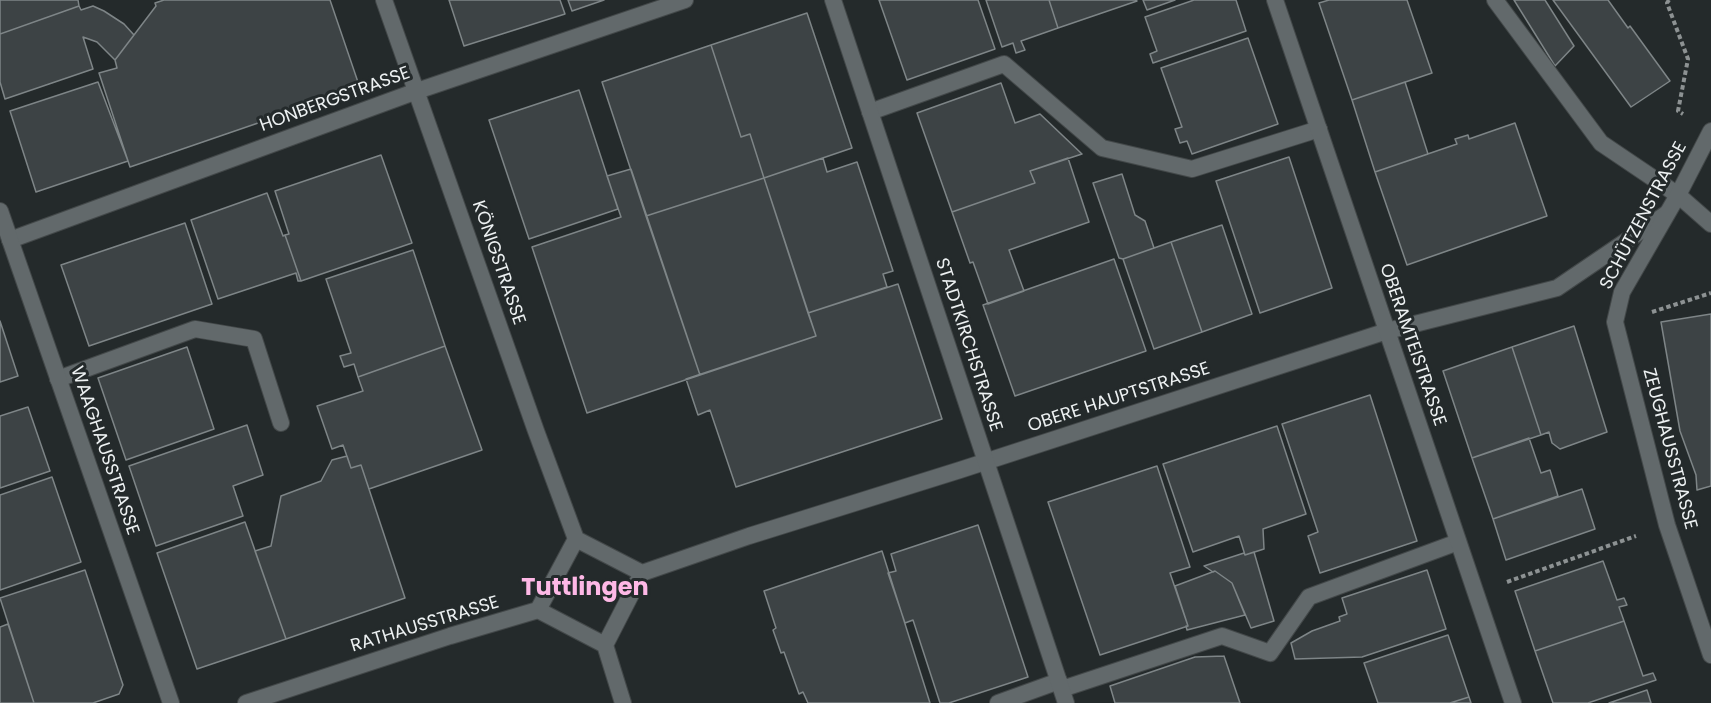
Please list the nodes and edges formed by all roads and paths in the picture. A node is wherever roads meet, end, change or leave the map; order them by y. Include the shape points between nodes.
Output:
1 (384, 0) edge
2 (685, 0) edge
3 (833, 0) edge
4 (1275, 0) edge
5 (1495, 0) edge
6 (1669, 0) edge
7 (417, 91) junction
8 (870, 112) junction
9 (1319, 129) junction
10 (1711, 132) edge
11 (1678, 195) junction
12 (0, 212) edge
13 (1666, 214) junction
14 (1711, 224) edge
15 (5, 242) edge
16 (1711, 293) edge
17 (1615, 322) junction
18 (1387, 331) junction
19 (58, 379) junction
20 (281, 423) dead end
21 (987, 462) junction
22 (1667, 525) junction
23 (576, 539) junction
24 (1458, 542) junction
25 (642, 573) junction
26 (1476, 594) junction
27 (538, 610) junction
28 (605, 645) junction
29 (1711, 655) edge
30 (1062, 691) edge
31 (171, 703) edge
32 (246, 703) edge
33 (623, 703) edge
34 (998, 703) edge
35 (1513, 703) edge

1 - 7 street, KÖNIGSTRASSE
2 - 7 street, HONBERGSTRASSE
3 - 8 street, STADTKIRCHSTRASSE
4 - 9 street, OBERAMTEISTRASSE
5 - 11 street via 1601,143
6 - 10 path via 1688,59 1678,111
7 - 15 street, HONBERGSTRASSE
7 - 23 street, KÖNIGSTRASSE
8 - 9 street via 1004,64 1102,148 1192,169
8 - 21 street, STADTKIRCHSTRASSE
9 - 18 street, OBERAMTEISTRASSE
10 - 11 street, SCHÜTZENSTRASSE
11 - 13 street, SCHÜTZENSTRASSE
11 - 14 street
12 - 15 street, WAAGHAUSSTRASSE
13 - 17 street, SCHÜTZENSTRASSE via 1622,292
13 - 18 street, OBERE HAUPTSTRASSE via 1557,288
15 - 19 street, WAAGHAUSSTRASSE
16 - 17 path
17 - 22 street, ZEUGHAUSSTRASSE
18 - 21 street, OBERE HAUPTSTRASSE
18 - 24 street, OBERAMTEISTRASSE
19 - 20 street via 195,329 254,339
19 - 31 street, WAAGHAUSSTRASSE
21 - 25 street, OBERE HAUPTSTRASSE
21 - 30 street, STADTKIRCHSTRASSE
22 - 26 path
22 - 29 street, ZEUGHAUSSTRASSE
23 - 25 street
23 - 27 street
24 - 26 street, OBERAMTEISTRASSE
24 - 30 street via 1309,597 1270,653 1222,636
25 - 28 street
26 - 35 street, OBERAMTEISTRASSE
27 - 28 street
27 - 32 street, RATHAUSSTRASSE
28 - 33 street
30 - 34 street

